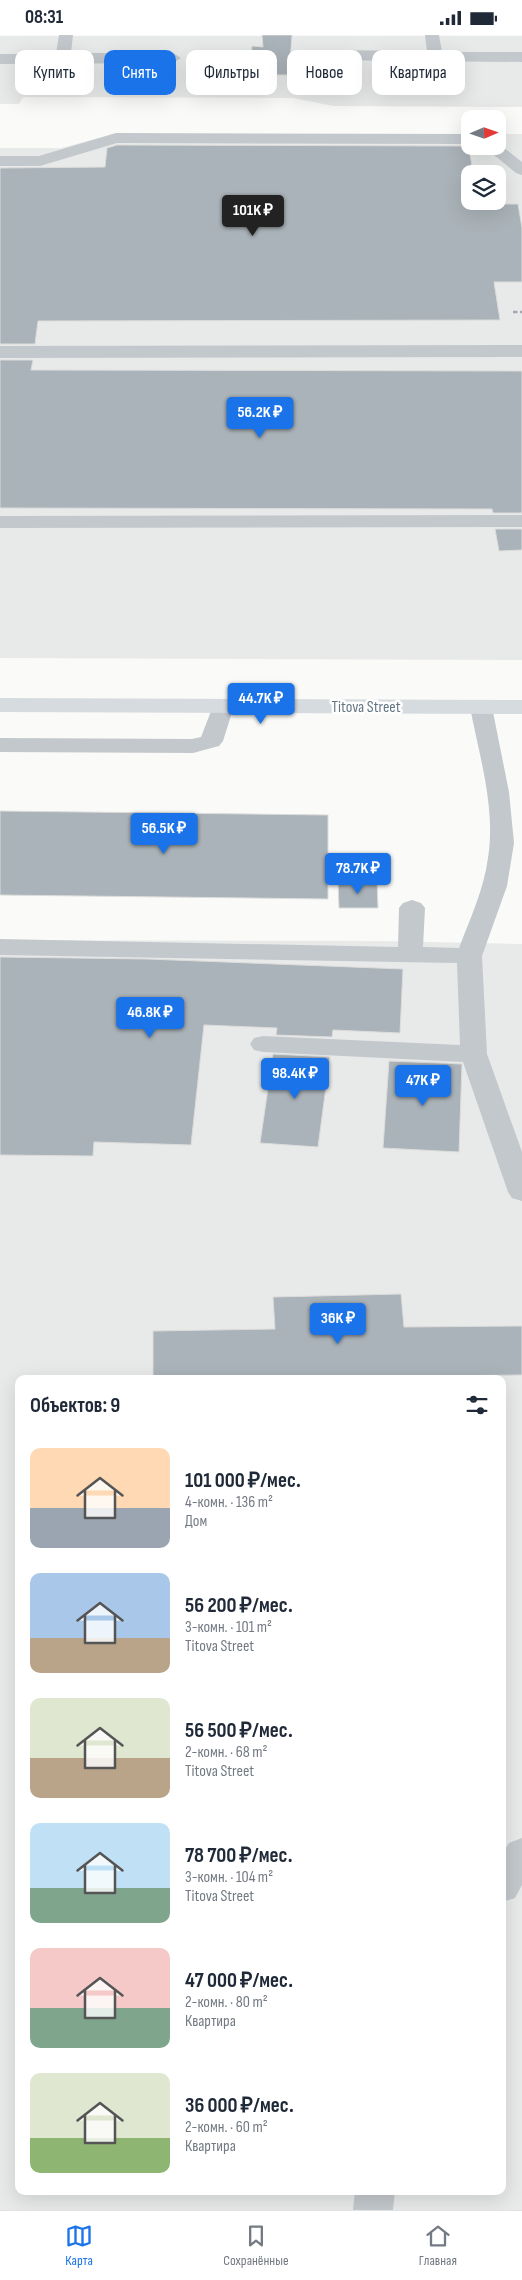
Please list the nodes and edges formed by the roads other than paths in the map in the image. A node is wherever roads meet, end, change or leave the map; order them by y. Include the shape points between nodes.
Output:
1 (66, 35) edge
2 (432, 35) edge
3 (64, 50) edge
4 (434, 50) edge
5 (465, 56) edge
6 (522, 57) edge
7 (0, 59) edge
8 (15, 59) edge
9 (461, 139) edge
10 (503, 155) edge
11 (0, 161) edge
12 (522, 170) edge
13 (522, 351) edge
14 (0, 352) edge
15 (522, 521) edge
16 (0, 522) edge
17 (0, 705) edge
18 (223, 706) junction
19 (481, 707) junction
20 (522, 707) edge
21 (0, 745) edge
22 (412, 908) dead end
23 (0, 947) edge
24 (410, 955) junction
25 (468, 956) junction
26 (262, 1044) dead end
27 (474, 1054) junction
28 (522, 1192) edge
29 (522, 1853) edge
30 (506, 1880) edge
31 (375, 2195) edge
32 (373, 2210) edge

1 - 3 lane
2 - 4 lane
5 - 6 lane
7 - 8 lane
9 - 11 lane via 116,138 40,161
10 - 12 lane
13 - 14 lane
15 - 16 lane
17 - 18 main road, Titova Street
18 - 19 main road, Titova Street
18 - 21 lane via 211,741 193,746
19 - 20 main road, Titova Street
19 - 25 lane via 496,788 502,844 492,895
22 - 24 lane
23 - 24 lane
24 - 25 lane
25 - 27 lane
26 - 27 lane
27 - 28 lane
29 - 30 lane
31 - 32 lane

